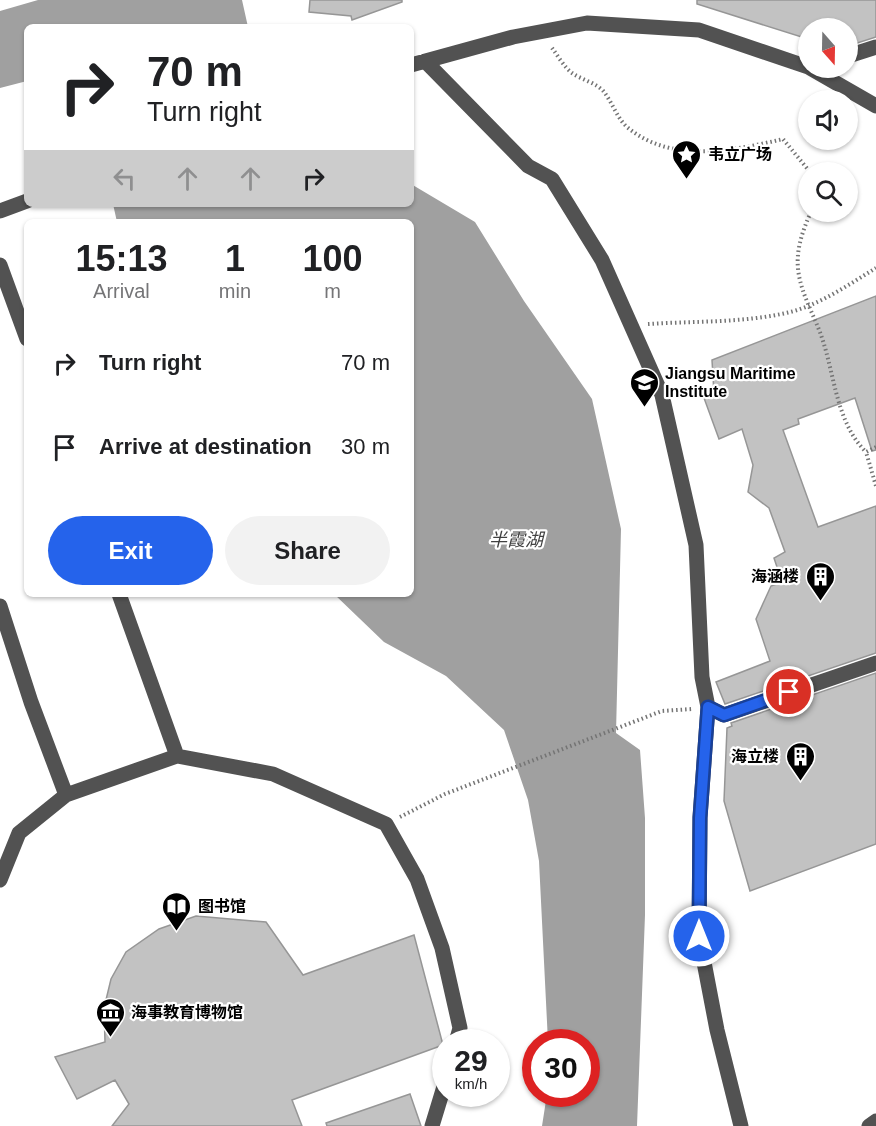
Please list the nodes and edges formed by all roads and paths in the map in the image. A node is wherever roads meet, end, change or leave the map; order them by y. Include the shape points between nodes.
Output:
1 (540, 32) junction
2 (876, 47) edge
3 (858, 53) edge
4 (798, 62) edge
5 (418, 63) edge
6 (832, 78) edge
7 (876, 106) edge
8 (802, 162) edge
9 (24, 202) edge
10 (0, 211) edge
11 (808, 222) edge
12 (0, 265) edge
13 (876, 268) edge
14 (807, 304) junction
15 (630, 326) junction
16 (24, 331) edge
17 (876, 447) edge
18 (866, 452) junction
19 (876, 486) edge
20 (120, 597) edge
21 (0, 606) edge
22 (876, 663) edge
23 (708, 707) junction
24 (177, 756) junction
25 (66, 795) junction
26 (386, 824) junction
27 (0, 880) edge
28 (460, 1029) edge
29 (438, 1107) edge
30 (876, 1121) edge
31 (432, 1126) edge
32 (741, 1126) edge
33 (868, 1126) edge

1 - 4 street via 587,23 699,30
1 - 5 street
1 - 8 path via 571,72 603,90 626,126 649,140 678,151 709,152 783,139
2 - 3 street
5 - 15 street via 528,166 552,179 602,260
6 - 7 street
9 - 10 street
11 - 14 path via 798,256
12 - 16 street
13 - 14 path
14 - 15 path via 788,313 728,321
14 - 18 path via 822,337 832,381 849,427 855,442
15 - 23 street via 662,395 696,545 702,677
17 - 18 path
18 - 19 path
20 - 24 street
21 - 25 street
22 - 23 street via 724,715
23 - 26 path via 662,711 445,794
23 - 32 street via 700,818 699,936
24 - 25 street
24 - 26 street via 273,774
25 - 27 street via 18,834
26 - 28 street via 417,879 442,948
29 - 31 street
30 - 33 street

